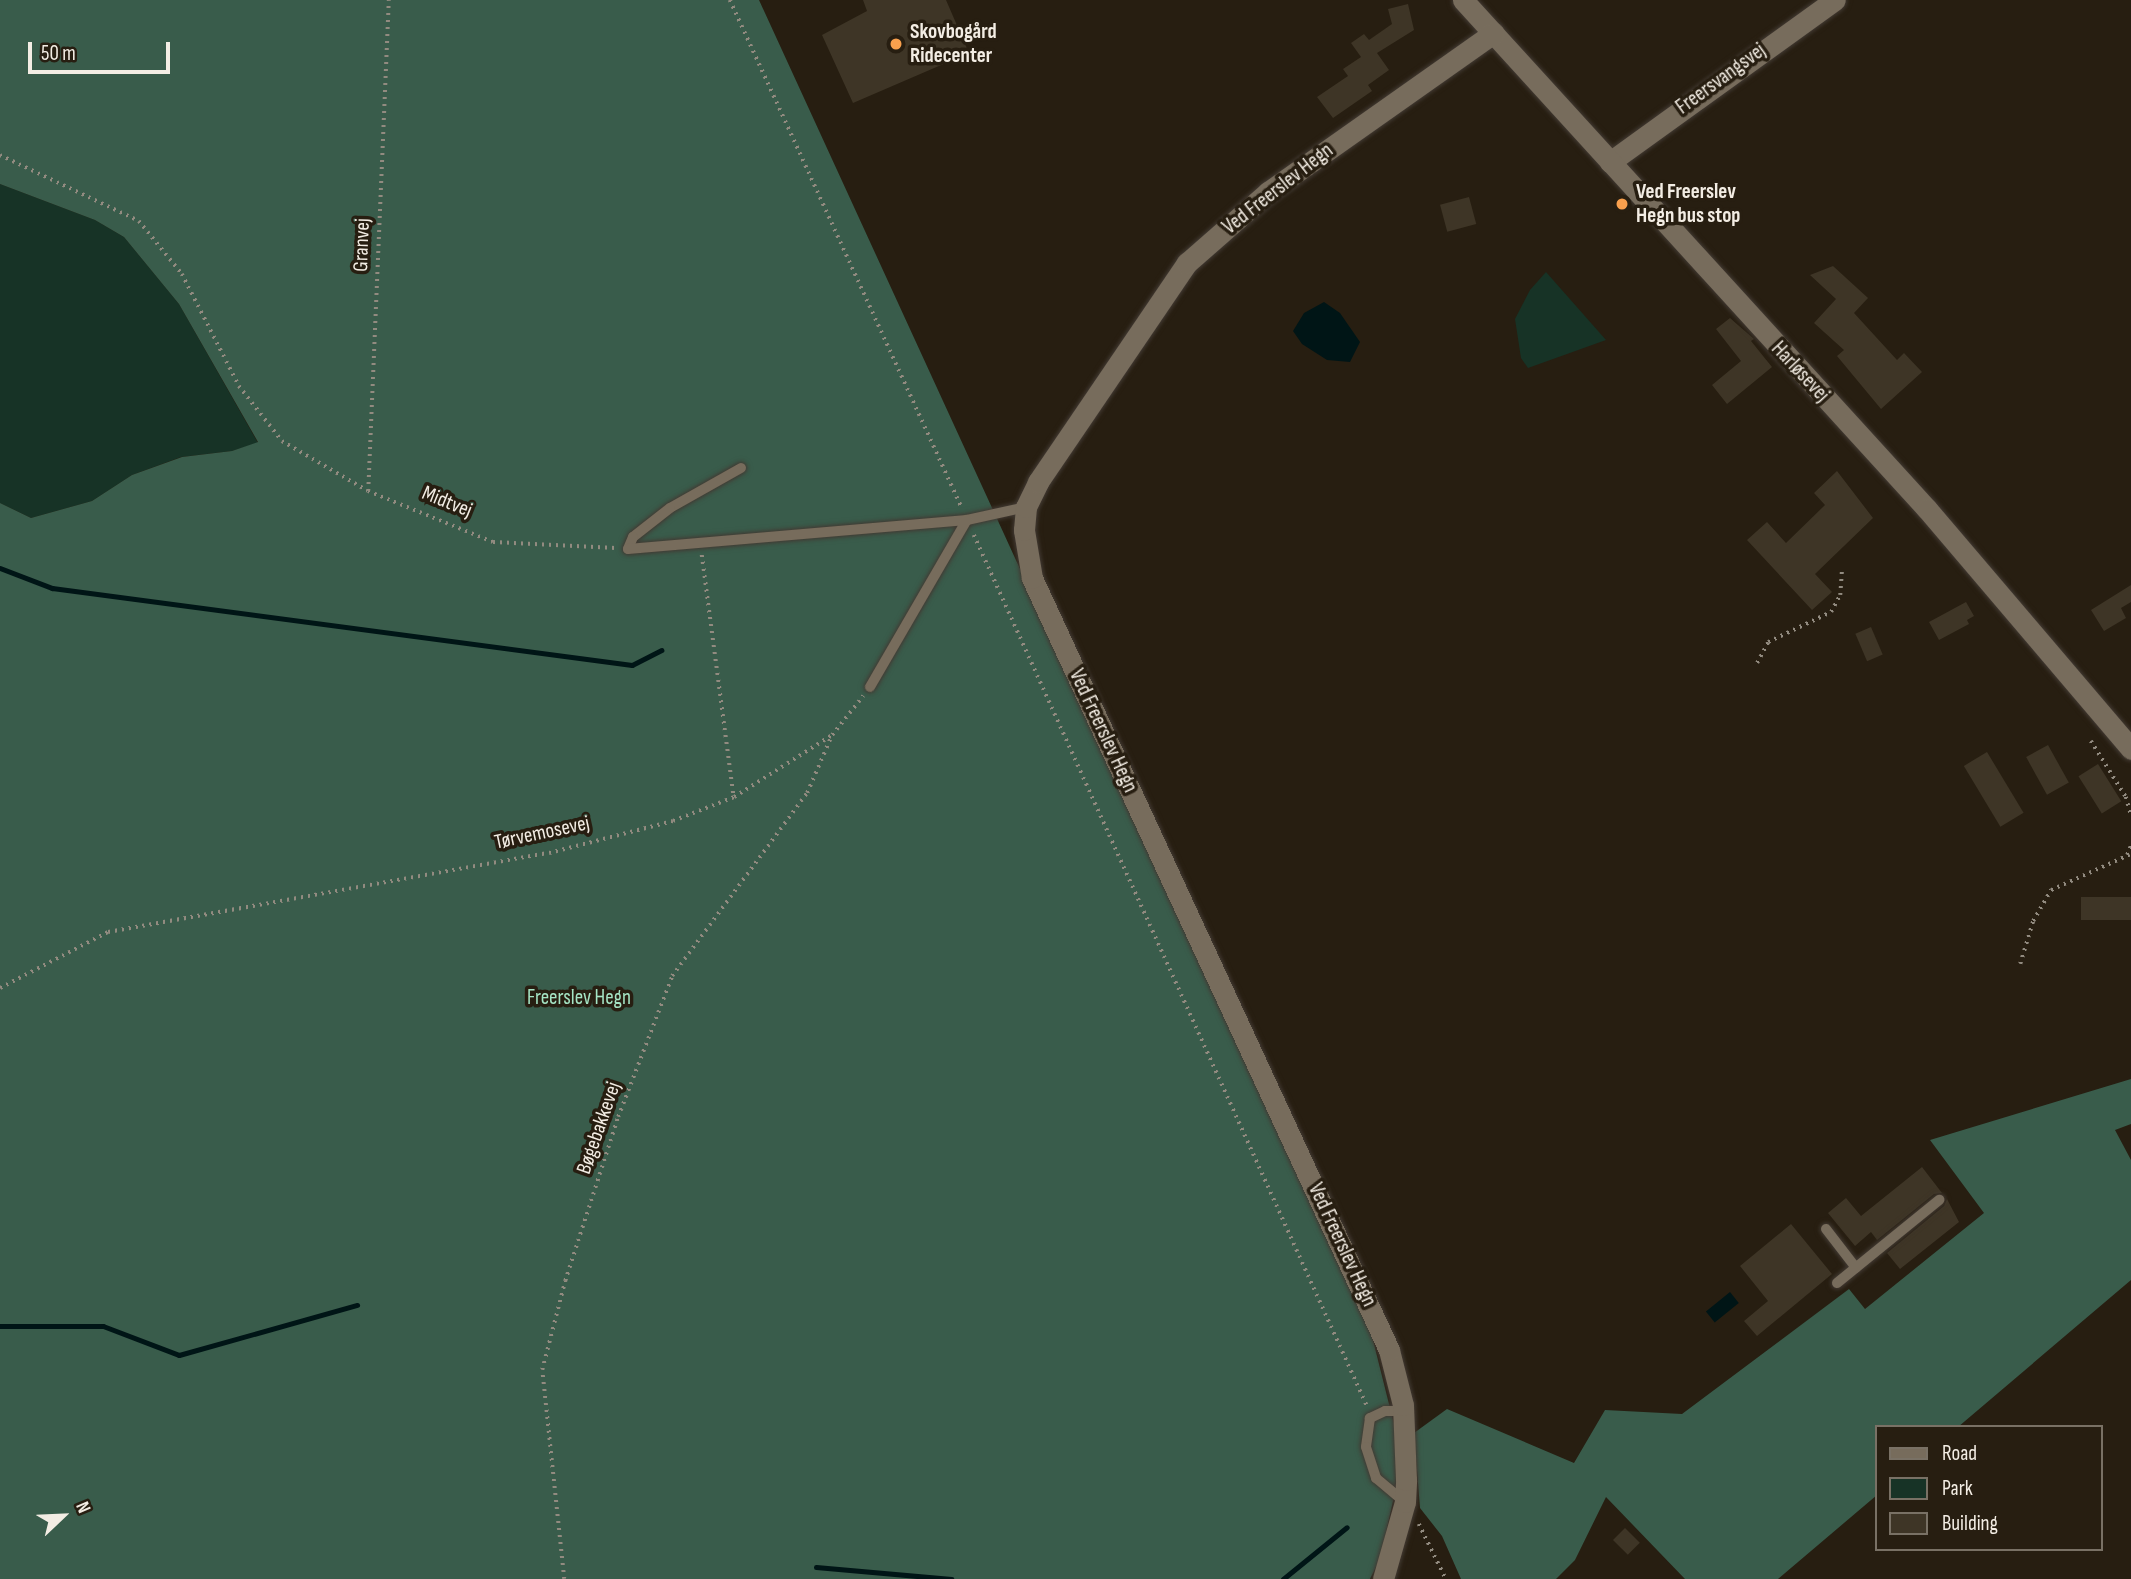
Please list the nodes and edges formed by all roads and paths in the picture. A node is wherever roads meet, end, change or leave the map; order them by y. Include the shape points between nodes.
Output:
1 (389, 0) edge
2 (730, 0) edge
3 (1463, 0) edge
4 (1835, 0) edge
5 (1493, 33) junction
6 (0, 155) edge
7 (1611, 162) junction
8 (741, 468) dead end
9 (368, 491) junction
10 (1026, 507) junction
11 (967, 520) junction
12 (702, 542) junction
13 (628, 549) junction
14 (1842, 569) dead end
15 (1757, 663) dead end
16 (870, 687) joint
17 (832, 735) junction
18 (2091, 740) dead end
19 (2131, 749) edge
20 (734, 797) junction
21 (2131, 814) edge
22 (2131, 845) edge
23 (2129, 855) edge
24 (2020, 964) dead end
25 (0, 988) edge
26 (1939, 1200) dead end
27 (1826, 1229) dead end
28 (1856, 1268) junction
29 (1837, 1283) dead end
30 (1403, 1412) junction
31 (1370, 1418) junction
32 (1405, 1502) junction
33 (564, 1579) edge
34 (1383, 1579) edge
35 (1446, 1579) edge

1 - 9 path, Granvej
2 - 11 path
3 - 5 street, Harløsevej
4 - 7 street, Freersvangsvej
5 - 7 street, Harløsevej
5 - 10 street, Ved Freerslev Hegn via 1268,192 1187,263 1038,482
6 - 9 path, Midtvej via 139,221 182,274 239,386 282,441
7 - 19 street, Harløsevej via 1927,509
8 - 13 lane via 670,508 633,537
9 - 13 path, Midtvej via 493,542
10 - 11 lane
10 - 30 street, Ved Freerslev Hegn via 1025,552 1032,578 1371,1306 1389,1350
11 - 12 lane
11 - 16 lane
11 - 31 path via 1323,1303
12 - 13 lane
12 - 20 path
14 - 15 path via 1840,595 1831,612 1768,642
16 - 17 path, Tørvemosevej
17 - 20 path, Tørvemosevej
17 - 33 path, Bøgebakkevej via 807,793 672,976 601,1167 542,1370
18 - 21 path via 2126,797
20 - 25 path, Tørvemosevej via 673,821 549,853 108,932
22 - 23 path
23 - 24 path via 2051,890 2033,921
26 - 28 lane
27 - 28 lane
28 - 29 lane
30 - 31 lane via 1385,1411
30 - 32 street, Ved Freerslev Hegn
31 - 32 lane via 1366,1447 1376,1478
32 - 34 street, Ved Freerslev Hegn
32 - 35 path via 1429,1539

